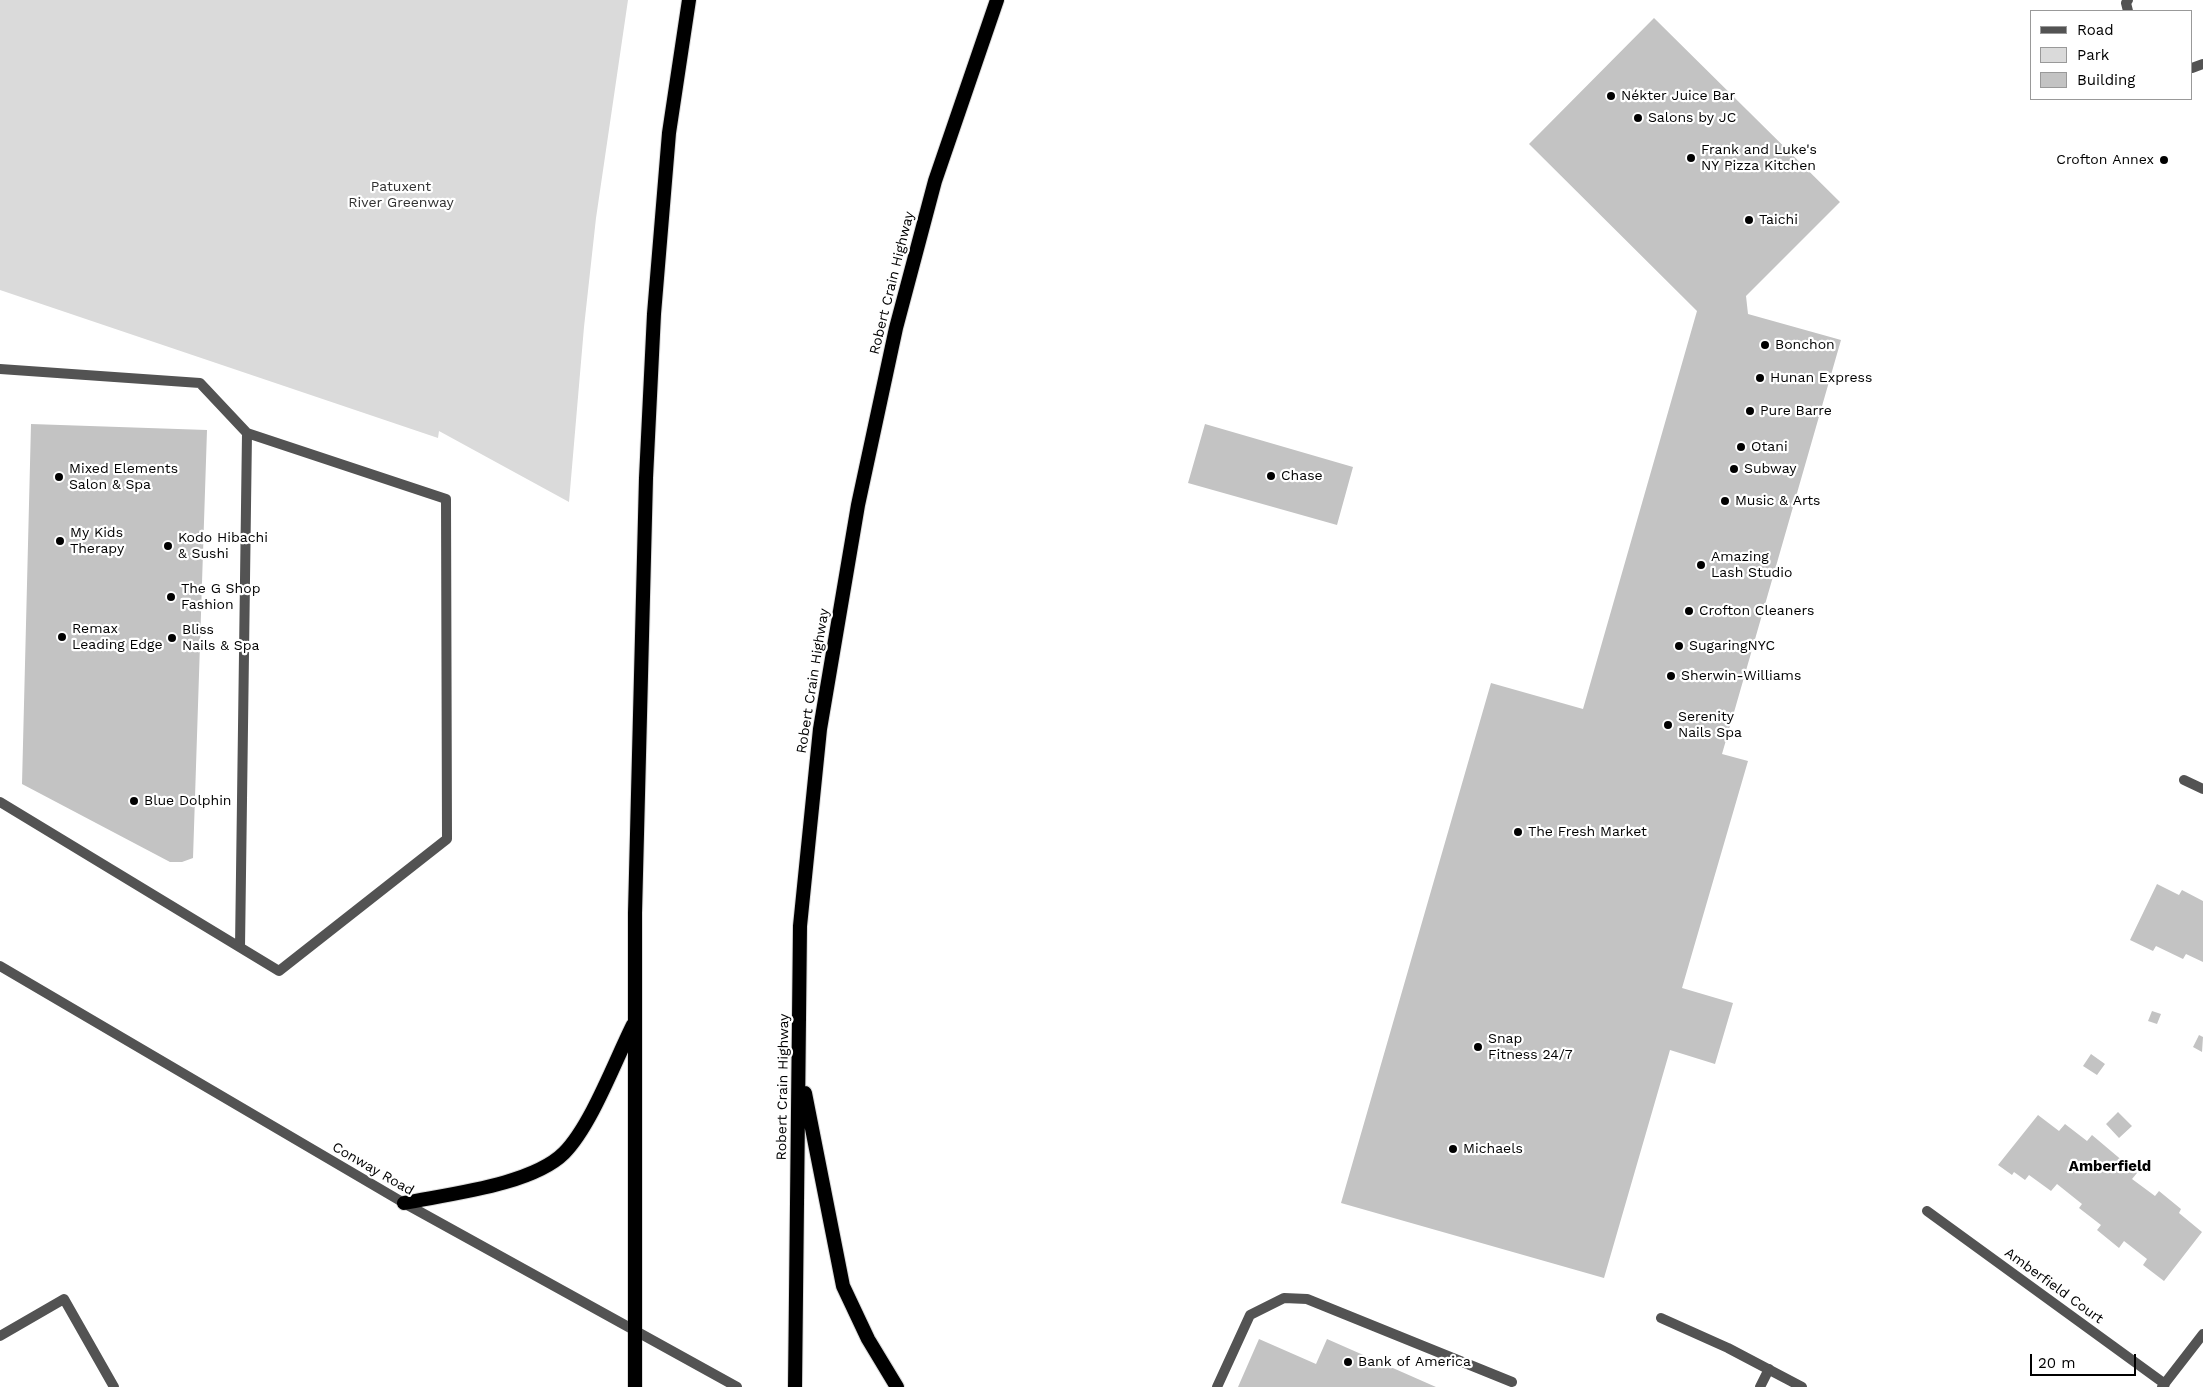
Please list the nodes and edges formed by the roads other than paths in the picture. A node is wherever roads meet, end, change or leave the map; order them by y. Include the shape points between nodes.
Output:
1 (689, 0) edge
2 (997, 0) edge
3 (0, 369) edge
4 (247, 433) junction
5 (2184, 780) dead end
6 (2203, 789) edge
7 (0, 802) edge
8 (240, 947) junction
9 (0, 966) edge
10 (634, 1022) junction
11 (799, 1064) junction
12 (404, 1203) junction
13 (1927, 1211) dead end
14 (1661, 1318) dead end
15 (634, 1332) junction
16 (2203, 1334) edge
17 (0, 1336) edge
18 (1769, 1369) junction
19 (1514, 1385) edge
20 (2164, 1385) edge
21 (114, 1387) edge
22 (635, 1387) edge
23 (737, 1387) edge
24 (795, 1387) edge
25 (897, 1387) edge
26 (1217, 1387) edge
27 (1760, 1387) edge
28 (1802, 1387) edge

1 - 10 highway via 669,133 654,314 639,710
2 - 11 highway, Robert Crain Highway via 935,181 896,328 858,504 820,729 800,926
3 - 4 street via 200,383
4 - 8 street
4 - 8 street via 446,499 447,839 279,971
5 - 6 street
7 - 8 street
9 - 12 street, Conway Road
10 - 12 highway via 586,1123 564,1154 511,1181
10 - 15 highway
11 - 24 highway, Robert Crain Highway
11 - 25 highway via 843,1286 868,1339
12 - 15 street, Conway Road
13 - 20 street, Amberfield Court
14 - 18 street
15 - 22 highway
15 - 23 street, Conway Road
16 - 20 street
17 - 21 street via 64,1299
18 - 27 street
18 - 28 street
19 - 26 street via 1306,1299 1284,1298 1250,1315

